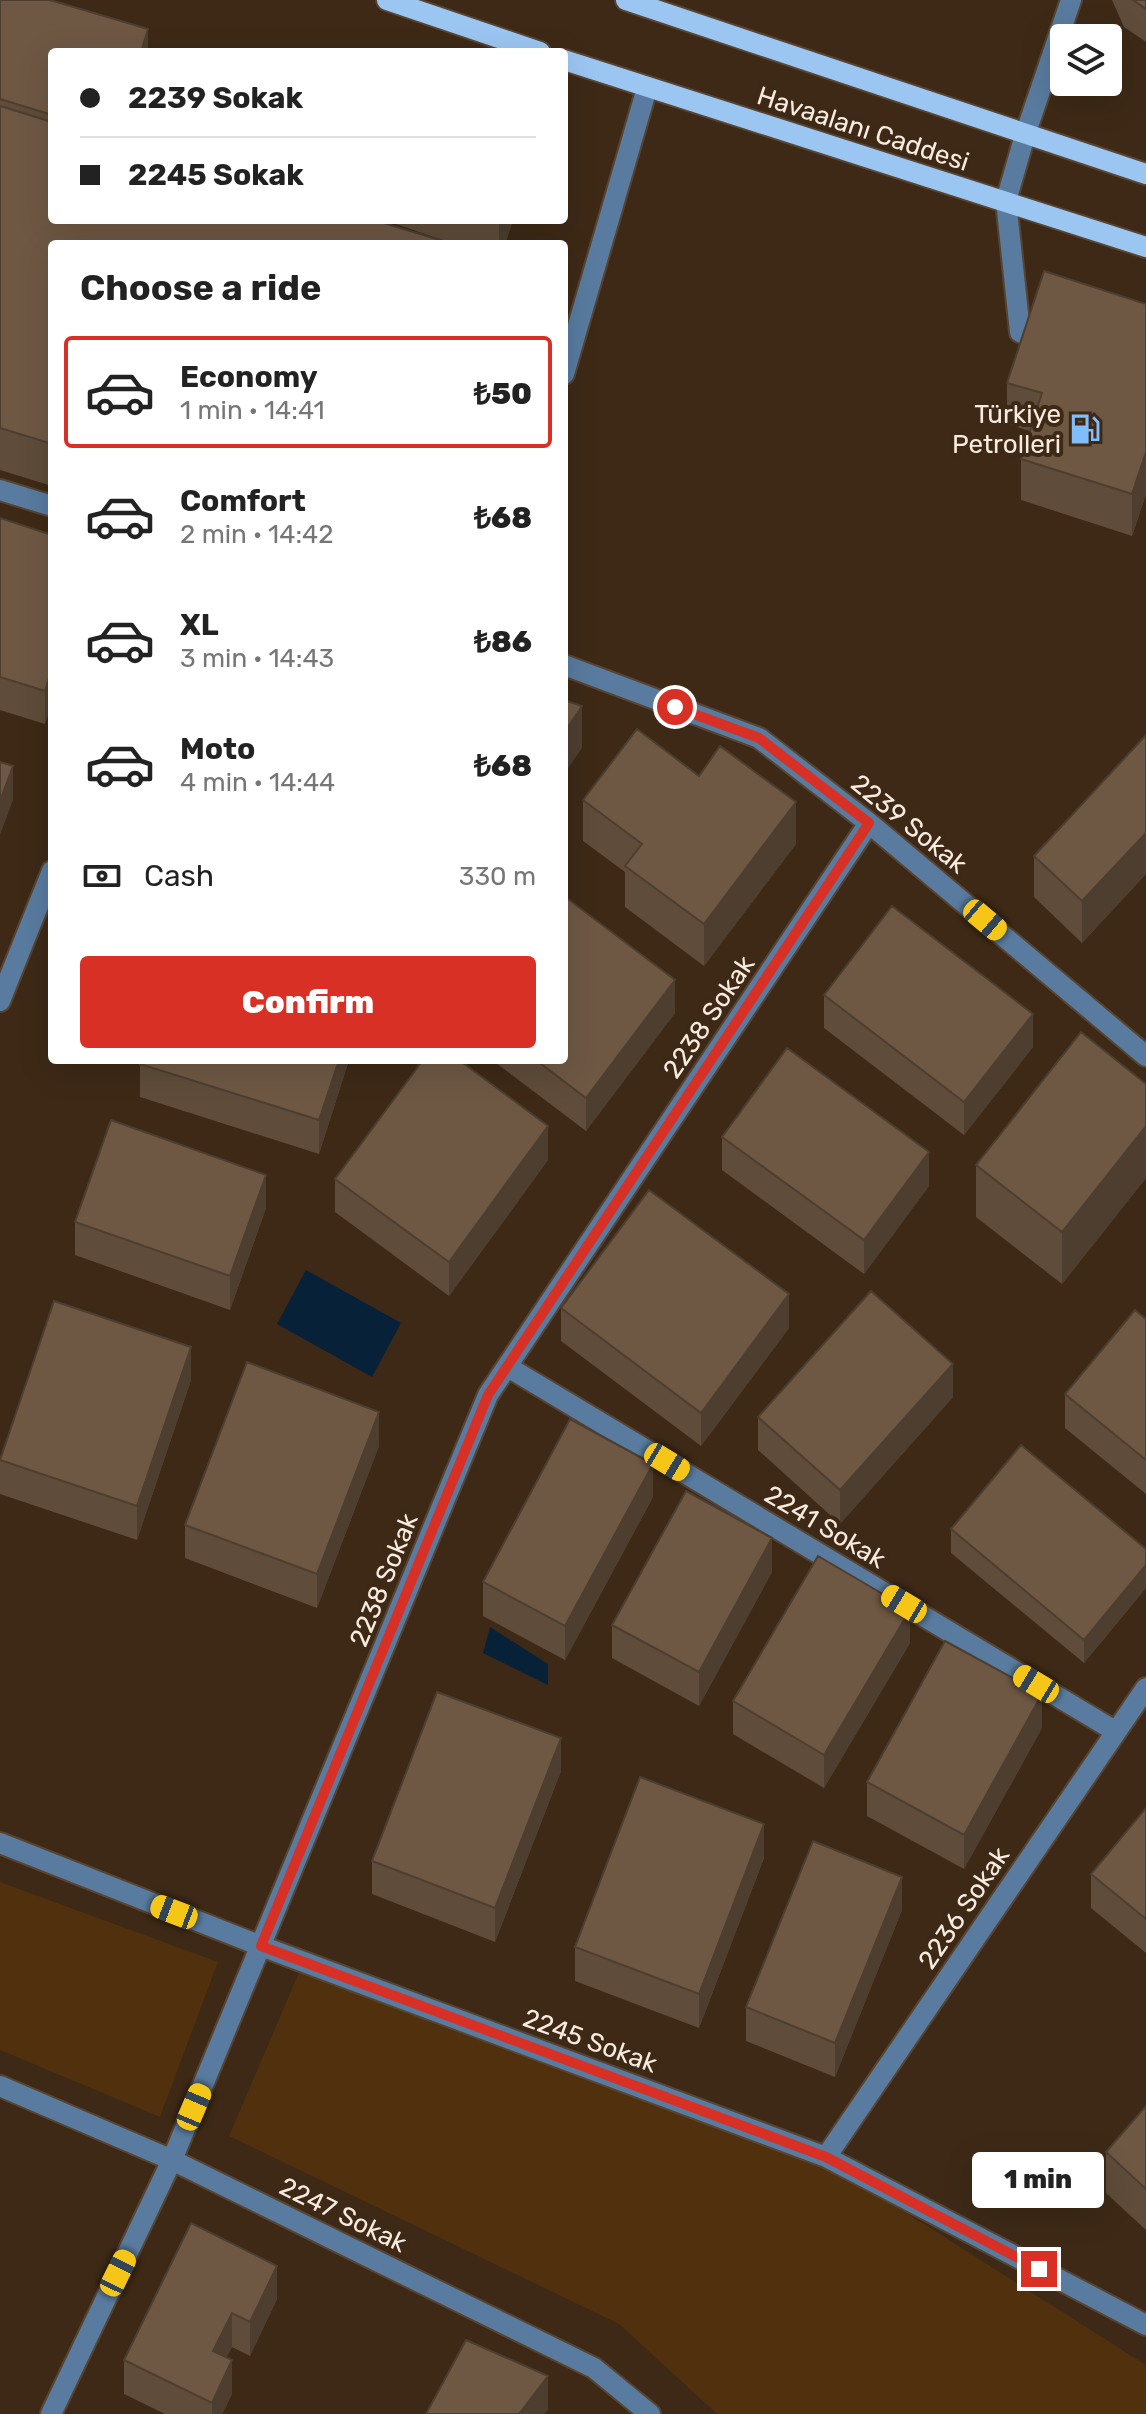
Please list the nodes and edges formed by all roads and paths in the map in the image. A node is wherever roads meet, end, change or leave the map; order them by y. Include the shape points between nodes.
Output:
1 (387, 0) edge
2 (626, 0) edge
3 (1071, 0) edge
4 (528, 48) edge
5 (568, 61) edge
6 (647, 88) junction
7 (1025, 135) junction
8 (1146, 174) edge
9 (1006, 201) junction
10 (1146, 247) edge
11 (1062, 347) edge
12 (568, 360) edge
13 (0, 490) edge
14 (48, 505) edge
15 (568, 666) edge
16 (869, 823) junction
17 (48, 881) edge
18 (0, 1001) edge
19 (1146, 1056) edge
20 (508, 1367) junction
21 (1146, 1688) edge
22 (1115, 1731) junction
23 (0, 1843) edge
24 (261, 1946) junction
25 (0, 2086) edge
26 (826, 2157) junction
27 (172, 2160) junction
28 (1146, 2325) edge
29 (51, 2414) edge
30 (650, 2414) edge

1 - 4 main road
2 - 7 main road, Havaalanı Caddesi
3 - 7 street
5 - 6 main road, Havaalanı Caddesi
6 - 9 main road, Havaalanı Caddesi
6 - 12 street
7 - 8 main road, Havaalanı Caddesi
7 - 9 street
9 - 10 main road, Havaalanı Caddesi
9 - 11 street via 1020,332
13 - 14 street
15 - 16 street, 2239 Sokak via 759,738
16 - 19 street, 2239 Sokak
16 - 20 street, 2238 Sokak
17 - 18 street
20 - 22 street, 2241 Sokak
20 - 24 street, 2238 Sokak via 488,1395
21 - 22 street, 2236 Sokak
22 - 26 street, 2236 Sokak
23 - 24 street, 2245 Sokak
24 - 26 street, 2245 Sokak
24 - 27 street, 2238 Sokak
25 - 27 street, 2247 Sokak
26 - 28 street, 2245 Sokak
27 - 29 street, 2238 Sokak
27 - 30 street, 2247 Sokak via 594,2368

